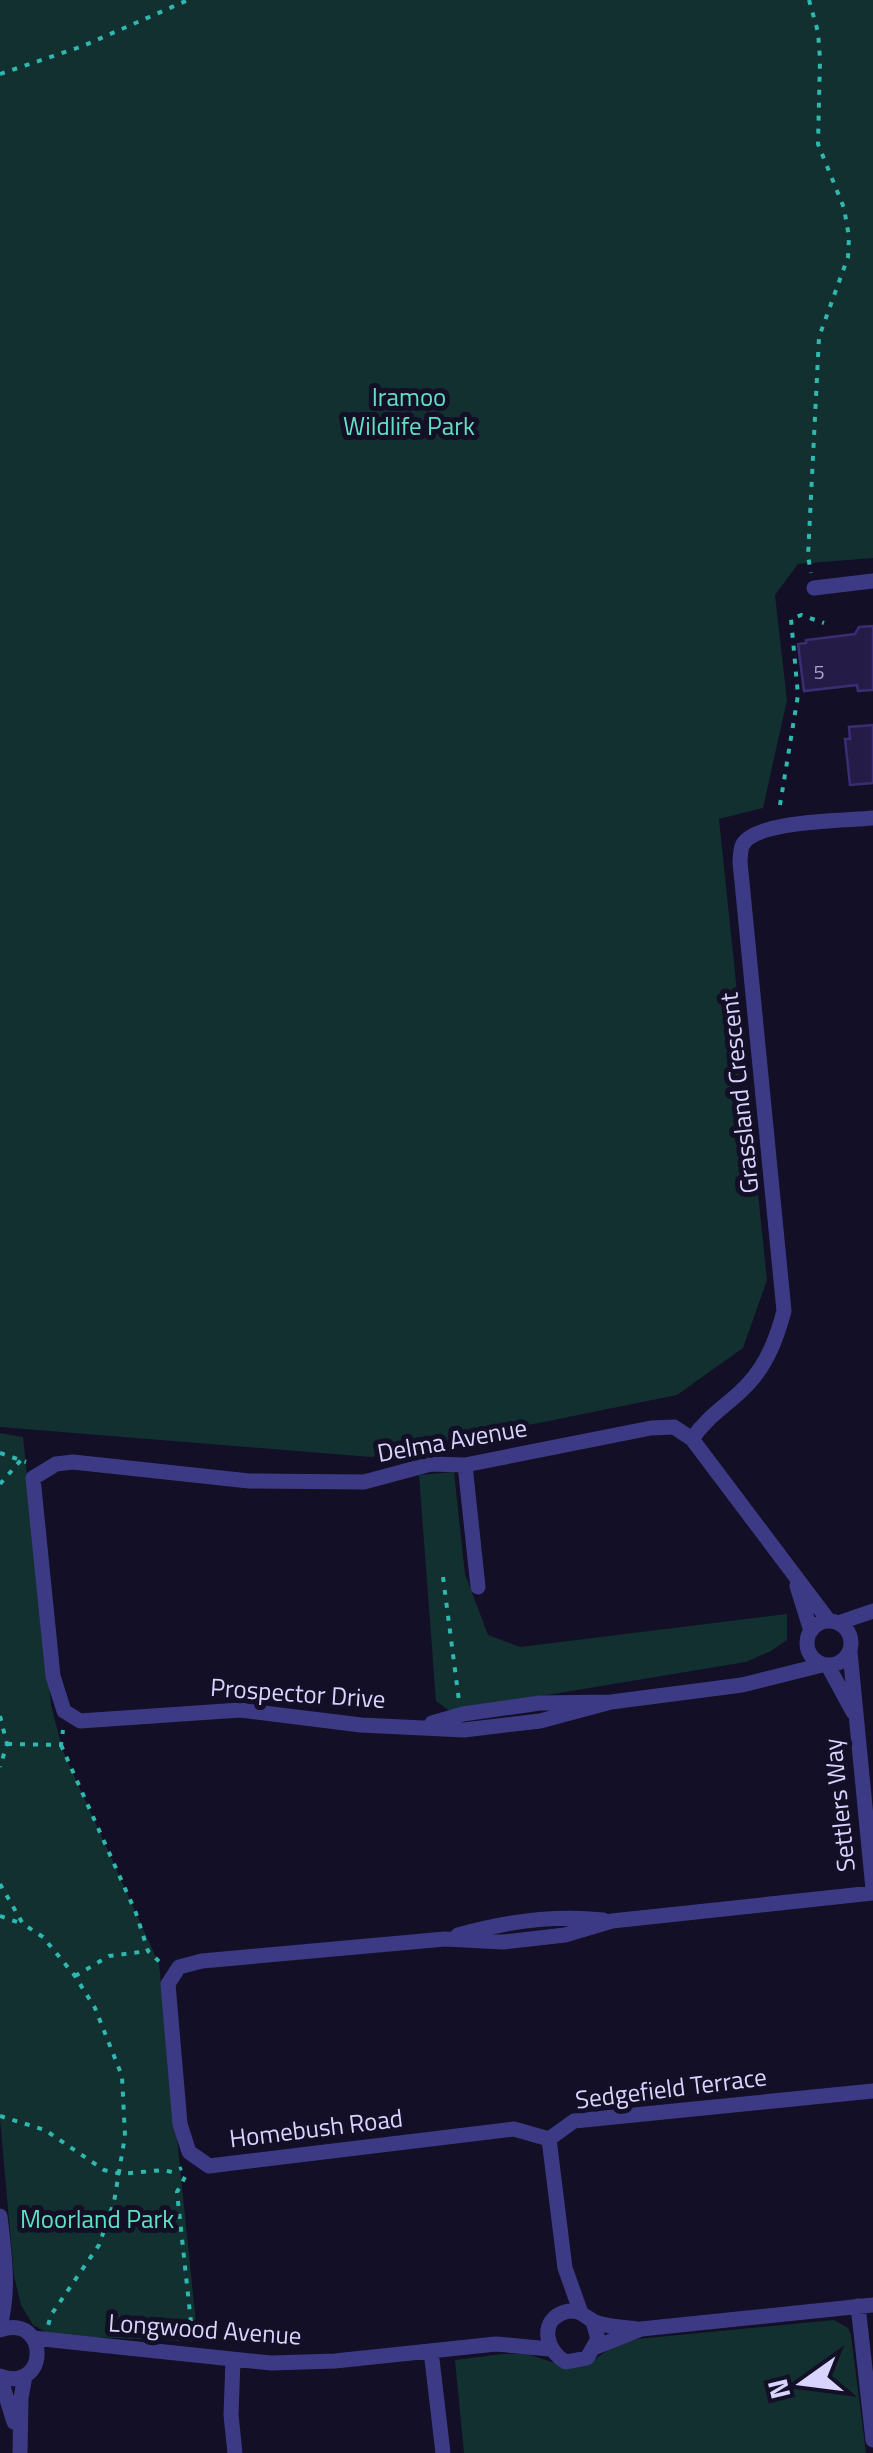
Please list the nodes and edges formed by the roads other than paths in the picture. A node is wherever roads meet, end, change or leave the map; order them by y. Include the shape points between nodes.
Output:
1 (873, 580) edge
2 (814, 588) road end
3 (873, 818) edge
4 (692, 1439) junction
5 (464, 1464) junction
6 (44, 1469) joint
7 (794, 1578) junction
8 (478, 1588) dead end
9 (873, 1611) edge
10 (873, 1619) edge
11 (834, 1622) junction
12 (809, 1637) junction
13 (851, 1649) junction
14 (825, 1665) junction
15 (767, 1679) junction
16 (855, 1716) junction
17 (873, 1891) edge
18 (873, 2091) edge
19 (549, 2139) junction
20 (0, 2216) edge
21 (565, 2268) junction
22 (6, 2278) junction
23 (866, 2305) edge
24 (588, 2317) junction
25 (554, 2320) junction
26 (0, 2328) edge
27 (640, 2329) junction
28 (36, 2337) junction
29 (496, 2344) junction
30 (90, 2346) junction
31 (596, 2347) junction
32 (550, 2349) junction
33 (431, 2350) junction
34 (233, 2360) junction
35 (37, 2362) junction
36 (0, 2376) edge
37 (25, 2376) junction
38 (873, 2440) edge
39 (19, 2447) edge
40 (235, 2453) edge
41 (442, 2453) edge

1 - 2 street
3 - 4 street, Grassland Crescent via 768,828 742,847 784,1311 765,1362
4 - 5 street, Delma Avenue via 667,1426
4 - 7 street
5 - 6 street, Delma Avenue via 431,1464 364,1482 307,1484 73,1462
5 - 8 street
6 - 15 street, Prospector Drive via 32,1486 53,1676 64,1711 80,1721 240,1710 423,1726 464,1714
7 - 11 street
7 - 12 street
9 - 11 street
10 - 13 street
11 - 12 street
11 - 13 street via 848,1632
12 - 14 street via 810,1656
12 - 15 street
13 - 14 street via 841,1662
13 - 16 street, Settlers Way
14 - 15 street, Prospector Drive
14 - 16 street, Settlers Way
16 - 17 street, Settlers Way
17 - 19 street, Homebush Road via 612,1920 500,1922 445,1939 202,1961 179,1967 168,1984 180,2124 189,2152 209,2166 514,2129
18 - 19 street, Sedgefield Terrace via 574,2121
19 - 21 street, Sedgefield Terrace
20 - 22 street
21 - 24 street, Sedgefield Terrace
21 - 25 street, Sedgefield Terrace
22 - 26 street
22 - 28 street
23 - 27 street
23 - 38 street
24 - 25 street
24 - 27 street
24 - 31 street
25 - 29 street, Longwood Avenue
25 - 32 street
26 - 28 street, Longwood Avenue
27 - 31 street
28 - 30 street, Longwood Avenue
28 - 35 street
29 - 32 street, Longwood Avenue
29 - 33 street, Longwood Avenue
30 - 34 street, Longwood Avenue
30 - 35 street, Longwood Avenue
31 - 32 street via 574,2362
33 - 34 street, Longwood Avenue via 298,2363
33 - 41 street
34 - 40 street
35 - 37 street
36 - 37 street
36 - 39 street
37 - 39 street

